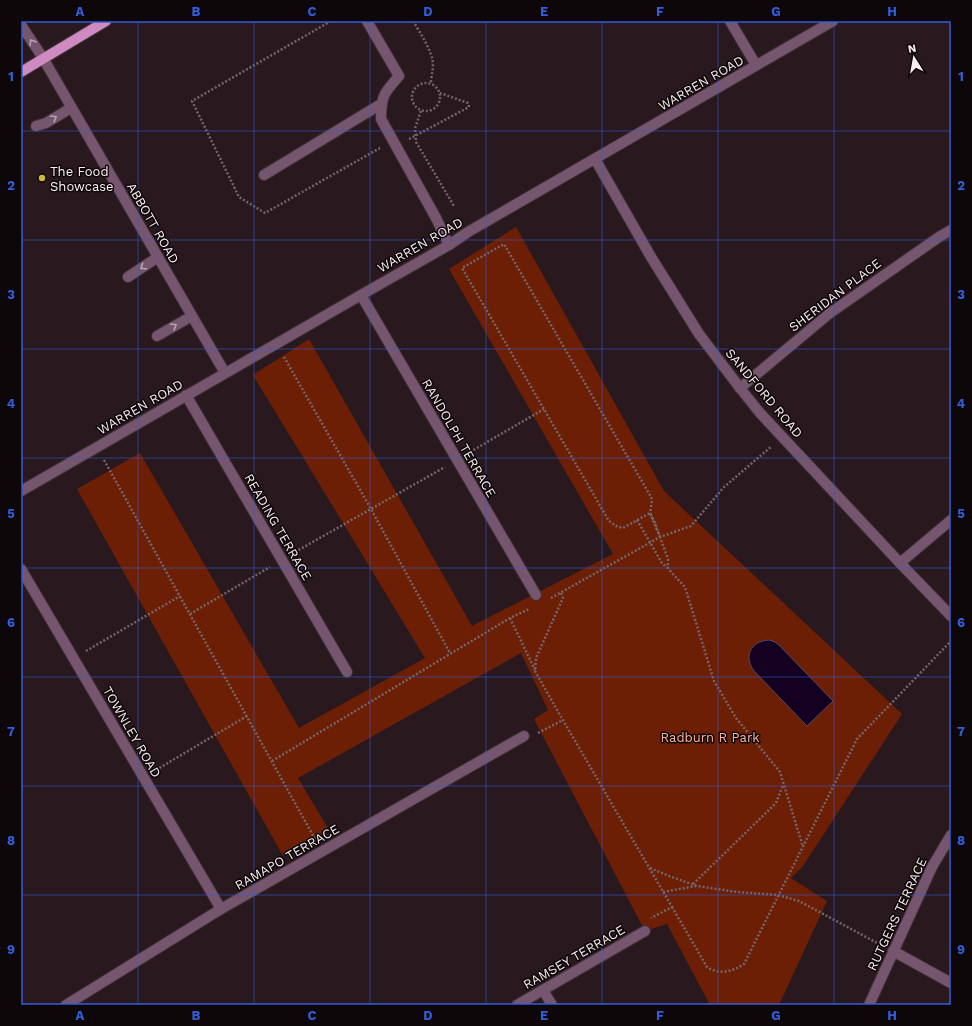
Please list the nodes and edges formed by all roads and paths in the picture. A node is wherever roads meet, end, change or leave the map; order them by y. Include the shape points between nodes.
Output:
1 (106, 21) edge
2 (331, 21) edge
3 (367, 21) edge
4 (413, 21) edge
5 (730, 21) edge
6 (833, 21) edge
7 (21, 25) edge
8 (43, 58) junction
9 (756, 65) junction
10 (21, 72) edge
11 (430, 83) junction
12 (440, 93) junction
13 (381, 104) junction
14 (71, 108) junction
15 (421, 111) junction
16 (36, 126) dead end
17 (415, 135) junction
18 (394, 142) junction
19 (595, 159) junction
20 (264, 175) dead end
21 (454, 206) dead end
22 (951, 230) edge
23 (449, 244) junction
24 (158, 257) junction
25 (128, 277) dead end
26 (361, 294) junction
27 (192, 316) junction
28 (157, 336) dead end
29 (276, 343) junction
30 (225, 373) junction
31 (740, 388) junction
32 (186, 396) junction
33 (544, 409) junction
34 (97, 447) junction
35 (457, 460) junction
36 (21, 491) edge
37 (371, 509) junction
38 (650, 513) junction
39 (637, 520) junction
40 (951, 520) edge
41 (282, 560) junction
42 (900, 563) junction
43 (668, 568) junction
44 (21, 569) edge
45 (561, 593) dead end
46 (536, 595) dead end
47 (180, 596) junction
48 (190, 614) junction
49 (951, 616) edge
50 (510, 618) dead end
51 (951, 641) edge
52 (450, 653) dead end
53 (74, 659) junction
54 (535, 671) junction
55 (347, 672) dead end
56 (247, 716) junction
57 (563, 720) junction
58 (524, 736) joint
59 (144, 777) junction
60 (783, 784) junction
61 (951, 835) edge
62 (803, 847) junction
63 (322, 851) junction
64 (649, 868) junction
65 (693, 884) junction
66 (697, 886) junction
67 (663, 892) junction
68 (778, 895) junction
69 (672, 907) junction
70 (221, 909) junction
71 (645, 931) joint
72 (893, 951) junction
73 (951, 984) edge
74 (543, 990) junction
75 (66, 1005) edge
76 (517, 1005) edge
77 (552, 1005) edge
78 (869, 1005) edge

1 - 8 main road
2 - 18 path via 192,101 240,197 265,213
3 - 13 street via 398,76 384,93
4 - 11 path via 425,41 432,60
5 - 9 street
6 - 9 street, WARREN ROAD
8 -> 7 street, ABBOTT ROAD
8 - 10 main road
8 - 14 street, ABBOTT ROAD
9 - 19 street, WARREN ROAD
11 - 12 path via 435,85
11 - 15 path via 416,86 412,95 414,104
12 - 15 path via 440,102 434,109
12 - 17 path via 468,103 468,107
13 - 18 street via 382,119
13 - 20 street
16 -> 14 street
14 - 24 street, ABBOTT ROAD
15 - 17 path
17 - 18 path via 404,141
17 - 21 path via 416,142
18 - 23 street
19 - 23 street, WARREN ROAD
19 - 31 street, SANDFORD ROAD via 682,308
22 - 31 street, SHERIDAN PLACE via 830,313
23 - 26 street, WARREN ROAD
24 -> 25 street
24 - 27 street, ABBOTT ROAD
26 - 29 street, WARREN ROAD
26 - 35 street, RANDOLPH TERRACE
28 -> 27 street
27 - 30 street, ABBOTT ROAD
29 - 30 street, WARREN ROAD
29 - 37 path
30 - 32 street, WARREN ROAD
31 - 42 street, SANDFORD ROAD via 760,413
32 - 34 street, WARREN ROAD
32 - 41 street, READING TERRACE
33 - 35 path
33 - 38 path via 462,268 504,244 651,497
33 - 39 path via 609,521 622,528
34 - 36 street, WARREN ROAD
34 - 47 path
35 - 37 path
35 - 46 street, RANDOLPH TERRACE
37 - 41 path
37 - 52 path
38 - 39 path
38 - 43 path via 668,559
39 - 43 path via 662,563
40 - 42 street
41 - 48 path
41 - 55 street, READING TERRACE
42 - 49 street, SANDFORD ROAD
43 - 60 path via 685,587 714,681 736,718 780,772
44 - 53 street, TOWNLEY ROAD
45 - 54 path via 563,598 536,658
47 - 48 path
47 - 53 path
48 - 56 path
50 - 54 path
51 - 62 path via 857,739
53 - 59 street, TOWNLEY ROAD
54 - 57 path
56 - 59 path
56 - 63 path
57 - 58 path via 533,735
57 - 64 path
58 - 63 street, RAMAPO TERRACE
59 - 70 street, TOWNLEY ROAD
60 - 62 path
60 - 65 path via 776,803
61 - 72 street, RUTGERS TERRACE via 932,866
62 - 68 path
63 - 70 street, RAMAPO TERRACE
64 - 65 path
64 - 67 path
65 - 66 path
66 - 67 path
66 - 68 path
67 - 69 path
68 - 69 path via 744,964 732,971 714,971 704,964
68 - 72 path via 799,901
69 - 71 path via 640,924
70 - 75 street, RAMAPO TERRACE
71 - 74 street, RAMSEY TERRACE
72 - 73 street
72 - 78 street, RUTGERS TERRACE
74 - 76 street, RAMSEY TERRACE
74 - 77 street

